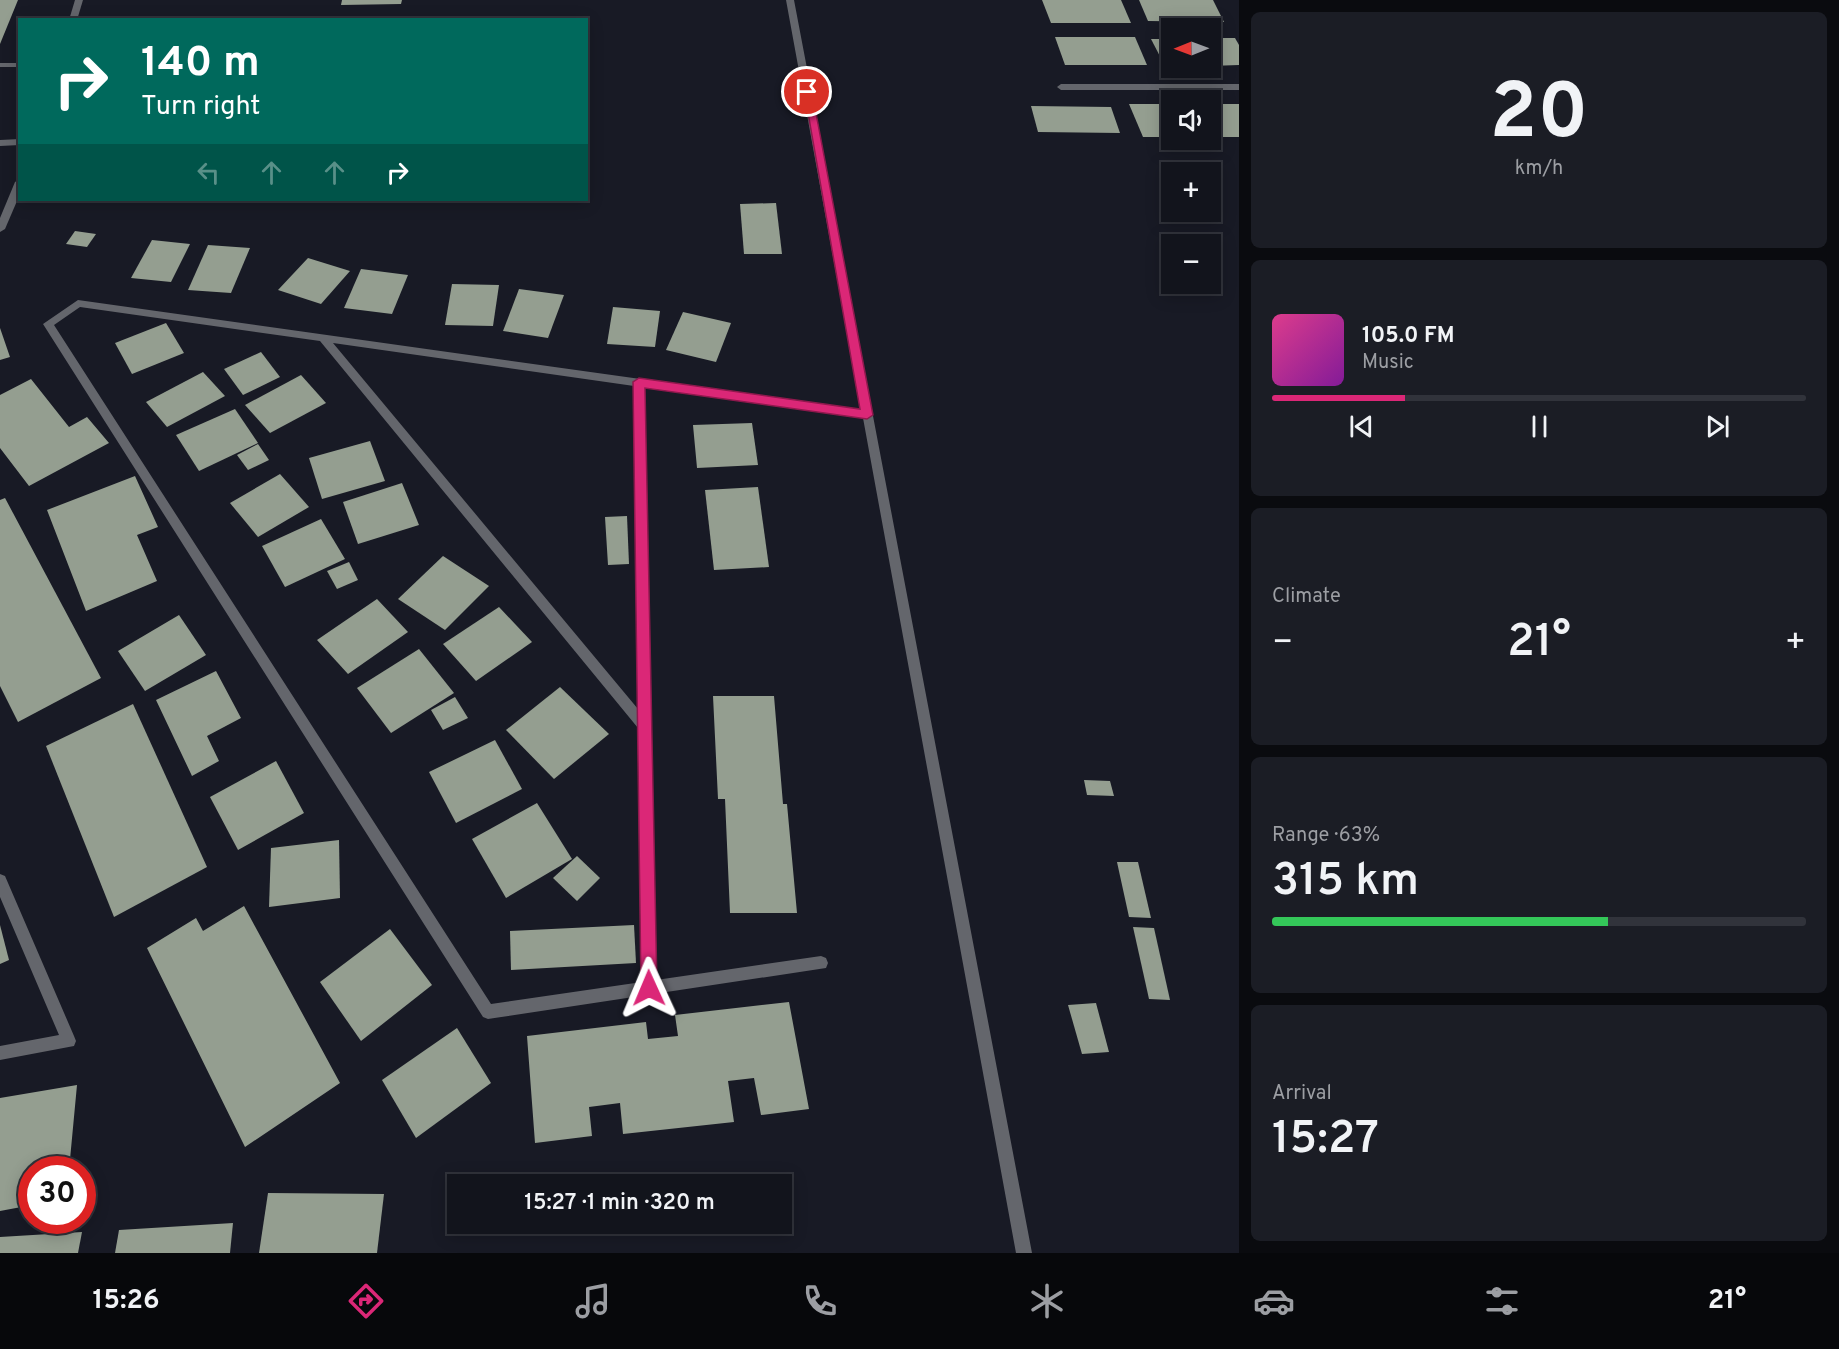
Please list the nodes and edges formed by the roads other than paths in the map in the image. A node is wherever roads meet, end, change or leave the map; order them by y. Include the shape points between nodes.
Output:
1 (79, 0) edge
2 (790, 0) edge
3 (74, 18) edge
4 (0, 65) edge
5 (18, 65) edge
6 (1061, 87) dead end
7 (1239, 87) edge
8 (18, 142) edge
9 (0, 143) edge
10 (18, 187) edge
11 (0, 229) edge
12 (323, 338) junction
13 (639, 382) junction
14 (867, 415) junction
15 (644, 725) junction
16 (0, 881) edge
17 (821, 963) dead end
18 (649, 988) junction
19 (0, 1053) edge
20 (1024, 1253) edge

1 - 3 street
2 - 14 street
4 - 5 street
6 - 7 street
8 - 9 street
10 - 11 street
12 - 13 street
12 - 15 street
12 - 18 street via 78,303 48,324 488,1012
13 - 14 street
13 - 15 street
14 - 20 street
15 - 18 street
16 - 19 street via 69,1041
17 - 18 street

